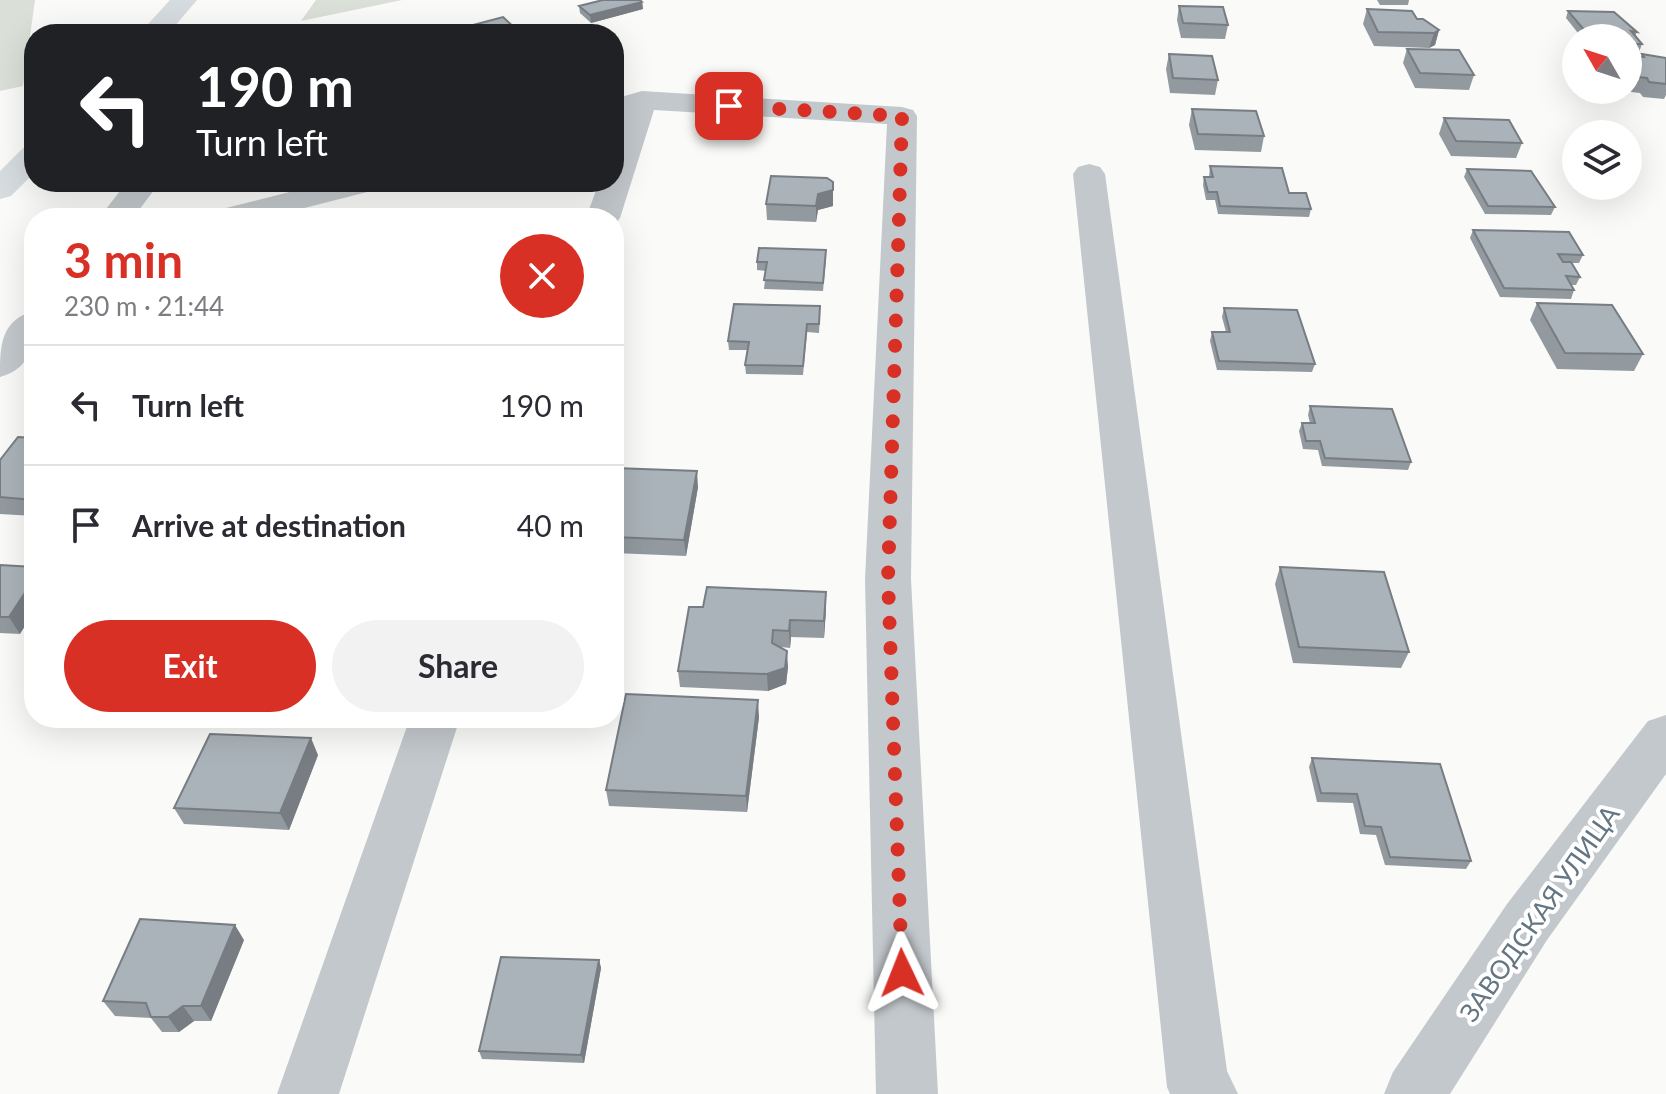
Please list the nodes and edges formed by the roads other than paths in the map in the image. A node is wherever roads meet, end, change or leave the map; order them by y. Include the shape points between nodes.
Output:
1 (184, 0) edge
2 (162, 24) edge
3 (628, 104) edge
4 (24, 165) edge
5 (1089, 174) dead end
6 (0, 189) edge
7 (136, 192) edge
8 (329, 192) edge
9 (124, 208) edge
10 (265, 208) edge
11 (24, 335) edge
12 (0, 365) edge
13 (432, 728) edge
14 (1666, 735) edge
15 (308, 1094) edge
16 (907, 1094) edge
17 (1207, 1094) edge
18 (1415, 1094) edge

1 - 2 main road
3 - 16 street via 902,116 888,579
4 - 6 main road
5 - 17 street via 1198,1087
7 - 9 street
8 - 10 street
11 - 12 street
13 - 15 street
14 - 18 street, ЗАВОДСКАЯ УЛИЦА via 1527,922

